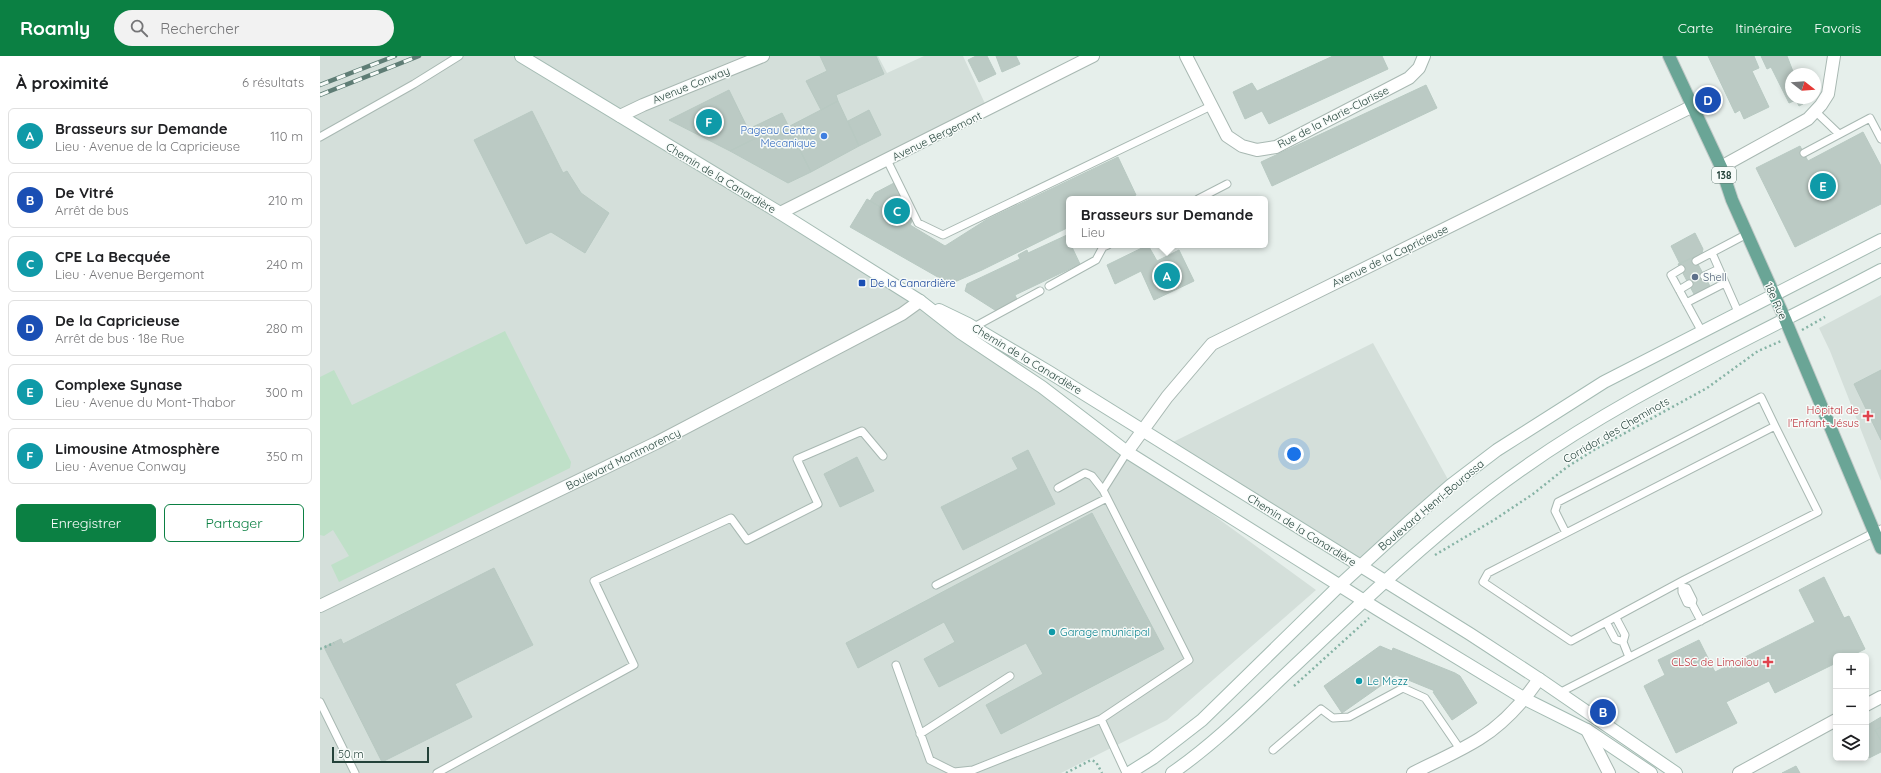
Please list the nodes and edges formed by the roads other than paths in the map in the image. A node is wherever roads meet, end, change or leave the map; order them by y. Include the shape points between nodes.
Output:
1 (459, 56) edge
2 (521, 56) edge
3 (763, 56) edge
4 (1093, 56) edge
5 (1186, 56) edge
6 (1424, 56) edge
7 (1669, 56) edge
8 (1834, 56) edge
9 (1211, 106) junction
10 (1691, 107) junction
11 (1815, 111) junction
12 (620, 116) junction
13 (1839, 134) junction
14 (320, 137) edge
15 (1881, 138) edge
16 (1804, 153) dead end
17 (887, 160) junction
18 (1721, 167) junction
19 (1227, 184) dead end
20 (1204, 196) edge
21 (780, 213) junction
22 (1747, 234) junction
23 (1881, 240) edge
24 (1103, 248) edge
25 (1712, 253) junction
26 (1696, 260) dead end
27 (1681, 269) dead end
28 (1719, 269) junction
29 (1881, 270) edge
30 (1704, 276) dead end
31 (1725, 283) junction
32 (1689, 284) dead end
33 (1049, 286) dead end
34 (1679, 290) junction
35 (1040, 291) dead end
36 (1774, 296) junction
37 (920, 301) junction
38 (1686, 303) junction
39 (1739, 314) junction
40 (1785, 319) junction
41 (974, 327) junction
42 (1702, 332) junction
43 (1775, 426) junction
44 (1141, 430) junction
45 (1127, 452) junction
46 (883, 456) dead end
47 (1058, 488) dead end
48 (1103, 490) junction
49 (1107, 498) junction
50 (1878, 531) edge
51 (1566, 533) junction
52 (1881, 548) edge
53 (1360, 567) junction
54 (1384, 581) junction
55 (1340, 585) junction
56 (1681, 585) junction
57 (936, 586) dead end
58 (1364, 600) junction
59 (320, 606) edge
60 (1616, 618) junction
61 (1701, 621) junction
62 (1606, 622) junction
63 (1622, 642) junction
64 (1629, 657) junction
65 (896, 665) dead end
66 (1010, 676) dead end
67 (1539, 678) junction
68 (1559, 692) junction
69 (1881, 697) edge
70 (1525, 699) junction
71 (320, 702) edge
72 (1869, 703) edge
73 (1101, 719) junction
74 (1833, 722) edge
75 (1587, 730) junction
76 (920, 734) junction
77 (1460, 749) junction
78 (1273, 750) dead end
79 (355, 773) edge
80 (437, 773) edge
81 (1126, 773) edge
82 (1129, 773) edge
83 (1172, 773) edge
84 (1413, 773) edge
85 (1609, 773) edge
86 (1651, 773) edge
87 (1676, 773) edge
88 (1739, 773) edge

1 - 14 lane
2 - 12 main road, Chemin de la Canardière
3 - 12 main road, Avenue Conway
4 - 17 main road, Avenue Bergemont
5 - 9 main road, Rue de la Marie-Clarisse
6 - 9 main road, Rue de la Marie-Clarisse via 1409,78 1276,147 1257,150 1242,146 1226,136
7 - 10 main road, 18e Rue / 138
8 - 11 main road via 1828,94
9 - 17 lane via 943,236 918,223
10 - 18 main road, 18e Rue / 138
10 - 44 main road, Avenue de la Capricieuse via 1212,344
11 - 13 lane
11 - 18 main road via 1808,119
12 - 21 main road, Chemin de la Canardière
13 - 15 lane via 1870,118
13 - 16 lane
17 - 21 main road, Avenue Bergemont
18 - 22 main road, 18e Rue / 138
19 - 20 lane
21 - 37 main road, Chemin de la Canardière
22 - 25 lane
22 - 36 main road, 18e Rue / 138
23 - 36 main road, Boulevard Henri-Bourassa
24 - 33 lane via 1096,260
25 - 26 lane
25 - 28 lane
27 - 34 lane via 1671,275
28 - 30 lane
28 - 31 lane
29 - 40 main road
31 - 38 lane
31 - 39 lane
32 - 34 lane
34 - 38 lane
35 - 41 lane
36 - 39 main road, Boulevard Henri-Bourassa
36 - 40 main road, 18e Rue / 138
37 - 41 main road, Chemin de la Canardière
37 - 45 main road, Chemin de la Canardière via 961,333 1042,387
37 - 59 main road, Boulevard Montmorency via 902,314 656,443
38 - 42 lane
39 - 42 main road, Boulevard Henri-Bourassa
40 - 50 main road, 18e Rue / 138
40 - 54 main road via 1621,405 1548,451 1493,491
41 - 44 main road, Chemin de la Canardière
42 - 53 main road, Boulevard Henri-Bourassa via 1604,382 1498,450 1439,495
43 - 51 lane
43 - 51 lane via 1761,397 1558,502 1555,511
43 - 56 lane via 1818,512
44 - 45 main road, Avenue de la Capricieuse
44 - 53 main road, Chemin de la Canardière
45 - 48 lane
45 - 55 main road, Chemin de la Canardière
46 - 80 lane via 862,431 797,459 818,504 747,540 731,518 594,581 634,665
47 - 48 lane via 1085,473 1092,476
48 - 49 lane
49 - 57 lane
49 - 73 lane via 1189,660
50 - 52 main road, 18e Rue / 138
50 - 61 lane
51 - 62 lane via 1488,573 1483,582 1571,641
53 - 54 main road, Chemin de la Canardière
53 - 55 main road, Boulevard Henri-Bourassa
54 - 58 main road
54 - 67 main road, Chemin de la Canardière
55 - 58 main road, Chemin de la Canardière
55 - 82 main road, Boulevard Henri-Bourassa via 1202,720
56 - 60 lane
56 - 61 lane via 1687,588
58 - 70 main road, Chemin de la Canardière
58 - 83 main road via 1231,725
60 - 62 lane
60 - 63 lane via 1625,636
61 - 64 lane
62 - 63 lane via 1615,639
63 - 64 lane
64 - 68 lane
65 - 76 lane
66 - 76 lane
67 - 68 main road, Chemin de la Canardière
67 - 70 main road
68 - 87 main road, Chemin de la Canardière
69 - 72 main road
70 - 75 main road, Chemin de la Canardière
70 - 77 main road via 1480,739
71 - 79 lane
73 - 76 lane via 974,770 954,772 930,760
73 - 81 lane
74 - 88 main road
75 - 85 main road
75 - 86 main road, Chemin de la Canardière
77 - 78 lane via 1425,698 1403,688 1349,717 1333,718 1321,709
77 - 84 main road

